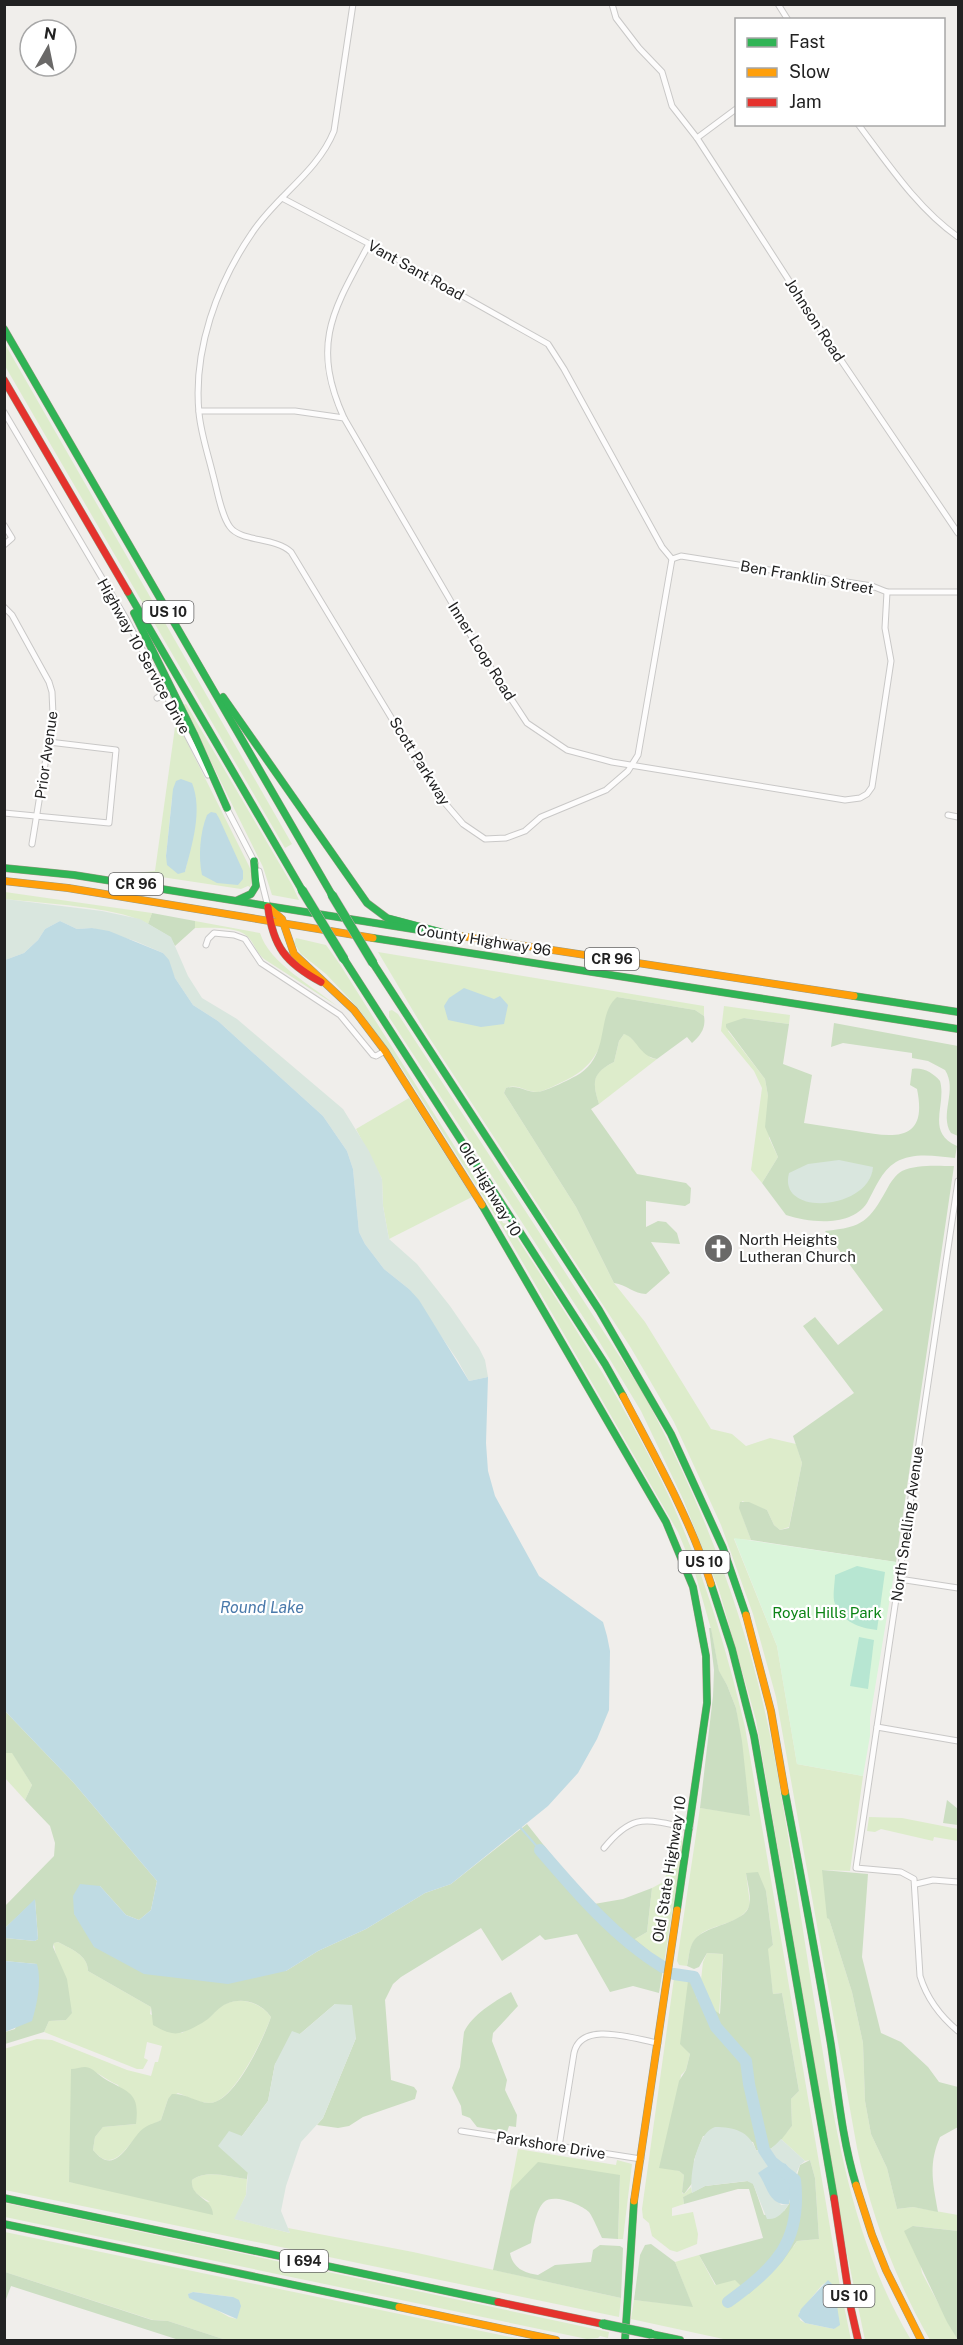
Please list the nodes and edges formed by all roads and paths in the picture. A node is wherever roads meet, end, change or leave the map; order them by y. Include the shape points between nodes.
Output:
1 (353, 4) edge
2 (612, 4) edge
3 (778, 4) edge
4 (787, 18) edge
5 (735, 110) edge
6 (860, 126) edge
7 (698, 138) junction
8 (282, 198) junction
9 (958, 237) edge
10 (369, 244) junction
11 (4, 329) edge
12 (4, 380) edge
13 (199, 411) junction
14 (4, 412) edge
15 (344, 418) junction
16 (4, 525) edge
17 (958, 533) edge
18 (4, 545) edge
19 (672, 559) junction
20 (113, 567) junction
21 (887, 592) junction
22 (958, 592) edge
23 (4, 607) edge
24 (193, 655) junction
25 (165, 694) junction
26 (157, 698) dead end
27 (49, 742) junction
28 (633, 765) junction
29 (227, 808) junction
30 (4, 813) edge
31 (948, 815) dead end
32 (37, 816) junction
33 (958, 817) edge
34 (32, 844) dead end
35 (254, 861) junction
36 (4, 868) edge
37 (4, 881) edge
38 (224, 899) junction
39 (268, 907) junction
40 (270, 922) junction
41 (284, 924) junction
42 (448, 934) junction
43 (206, 945) dead end
44 (327, 984) junction
45 (958, 1012) edge
46 (958, 1029) edge
47 (385, 1052) junction
48 (958, 1181) edge
49 (958, 1189) edge
50 (609, 1422) joint
51 (899, 1579) junction
52 (958, 1588) edge
53 (877, 1727) junction
54 (958, 1741) edge
55 (690, 1828) junction
56 (604, 1848) dead end
57 (958, 1882) edge
58 (916, 1884) junction
59 (958, 2031) edge
60 (658, 2043) junction
61 (461, 2131) dead end
62 (559, 2147) junction
63 (641, 2159) junction
64 (4, 2198) edge
65 (4, 2224) edge
66 (556, 2340) edge
67 (625, 2340) edge
68 (680, 2340) edge
69 (858, 2340) edge
70 (921, 2340) edge

1 - 8 street via 334,131 320,157
2 - 7 street, Johnson Road via 616,18 662,72 672,106
3 - 4 street
5 - 7 street
6 - 9 street via 924,207
7 - 17 street, Johnson Road via 828,341
8 - 10 street, Vant Sant Road
8 - 13 street via 252,232 218,299 202,356
10 - 15 street, Inner Loop Road via 339,298 328,340 330,379
10 - 19 street, Vant Sant Road via 548,344
11 - 24 main road, US 10
12 - 20 main road, US 10
13 - 15 street via 296,411
13 - 28 street, Scott Parkway via 202,435 230,526 238,534 283,544 291,552 438,795 463,824 484,839 506,838 525,831 541,817 606,790
14 - 25 street, Highway 10 Service Drive via 125,617
15 - 28 street, Inner Loop Road via 527,723 567,750
16 - 18 street via 12,538
19 - 21 street, Ben Franklin Street via 703,559 872,586
19 - 28 street via 638,755
20 - 29 main road
20 - 69 main road, US 10, bridge via 344,958 606,1364 669,1482 705,1564 754,1736
21 - 22 street, Ben Franklin Street
21 - 28 street, Inner Loop Road via 885,628 891,661 872,787 867,794 845,800
23 - 27 street, Prior Avenue via 49,682
24 - 42 main road via 368,903 387,918
24 - 70 main road, US 10, bridge via 373,963 599,1310 671,1434 723,1548 749,1625 771,1711 850,2164 886,2270
25 - 26 street
25 - 29 street, Highway 10 Service Drive
27 - 32 street, Prior Avenue
27 - 32 street via 116,750 109,823
29 - 35 street, Highway 10 Service Drive
30 - 32 street
31 - 33 street
32 - 34 street, Prior Avenue
35 - 38 main road via 254,892 237,900
35 - 39 street, Highway 10 Service Drive
36 - 38 main road, County Highway 96 / CR 96
37 - 40 main road, County Highway 96 / CR 96
38 - 39 main road, County Highway 96 / CR 96
39 - 40 main road, Old Highway 10
39 - 41 main road, Old Highway 10
39 - 42 main road, County Highway 96 / CR 96
40 - 41 main road, County Highway 96 / CR 96
40 - 44 main road, Old Highway 10 via 275,942 286,958
41 - 44 main road, Old Highway 10 via 294,954
41 - 46 main road, County Highway 96 / CR 96
42 - 45 main road, County Highway 96 / CR 96
43 - 47 street via 214,933 240,936 261,963 340,1015 373,1055
44 - 47 main road, Old Highway 10 via 354,1010
47 - 50 main road, Old Highway 10 via 487,1211
48 - 49 street, North Snelling Avenue
49 - 51 street, North Snelling Avenue
50 - 55 main road, Old State Highway 10 via 676,1542 699,1610 706,1654 707,1699
51 - 52 street
51 - 53 street, North Snelling Avenue
53 - 54 street
53 - 58 street, North Snelling Avenue via 856,1868 902,1872
55 - 56 street via 634,1822 621,1828
55 - 60 main road, Old State Highway 10
57 - 58 street via 933,1880
58 - 59 street via 920,1976 937,2010
60 - 62 street via 601,2033 579,2041
60 - 63 main road, Old State Highway 10
61 - 62 street, Parkshore Drive
62 - 63 street, Parkshore Drive
63 - 67 main road, Old State Highway 10 via 630,2245
64 - 68 main road, I 694, bridge
65 - 66 main road, I 694

